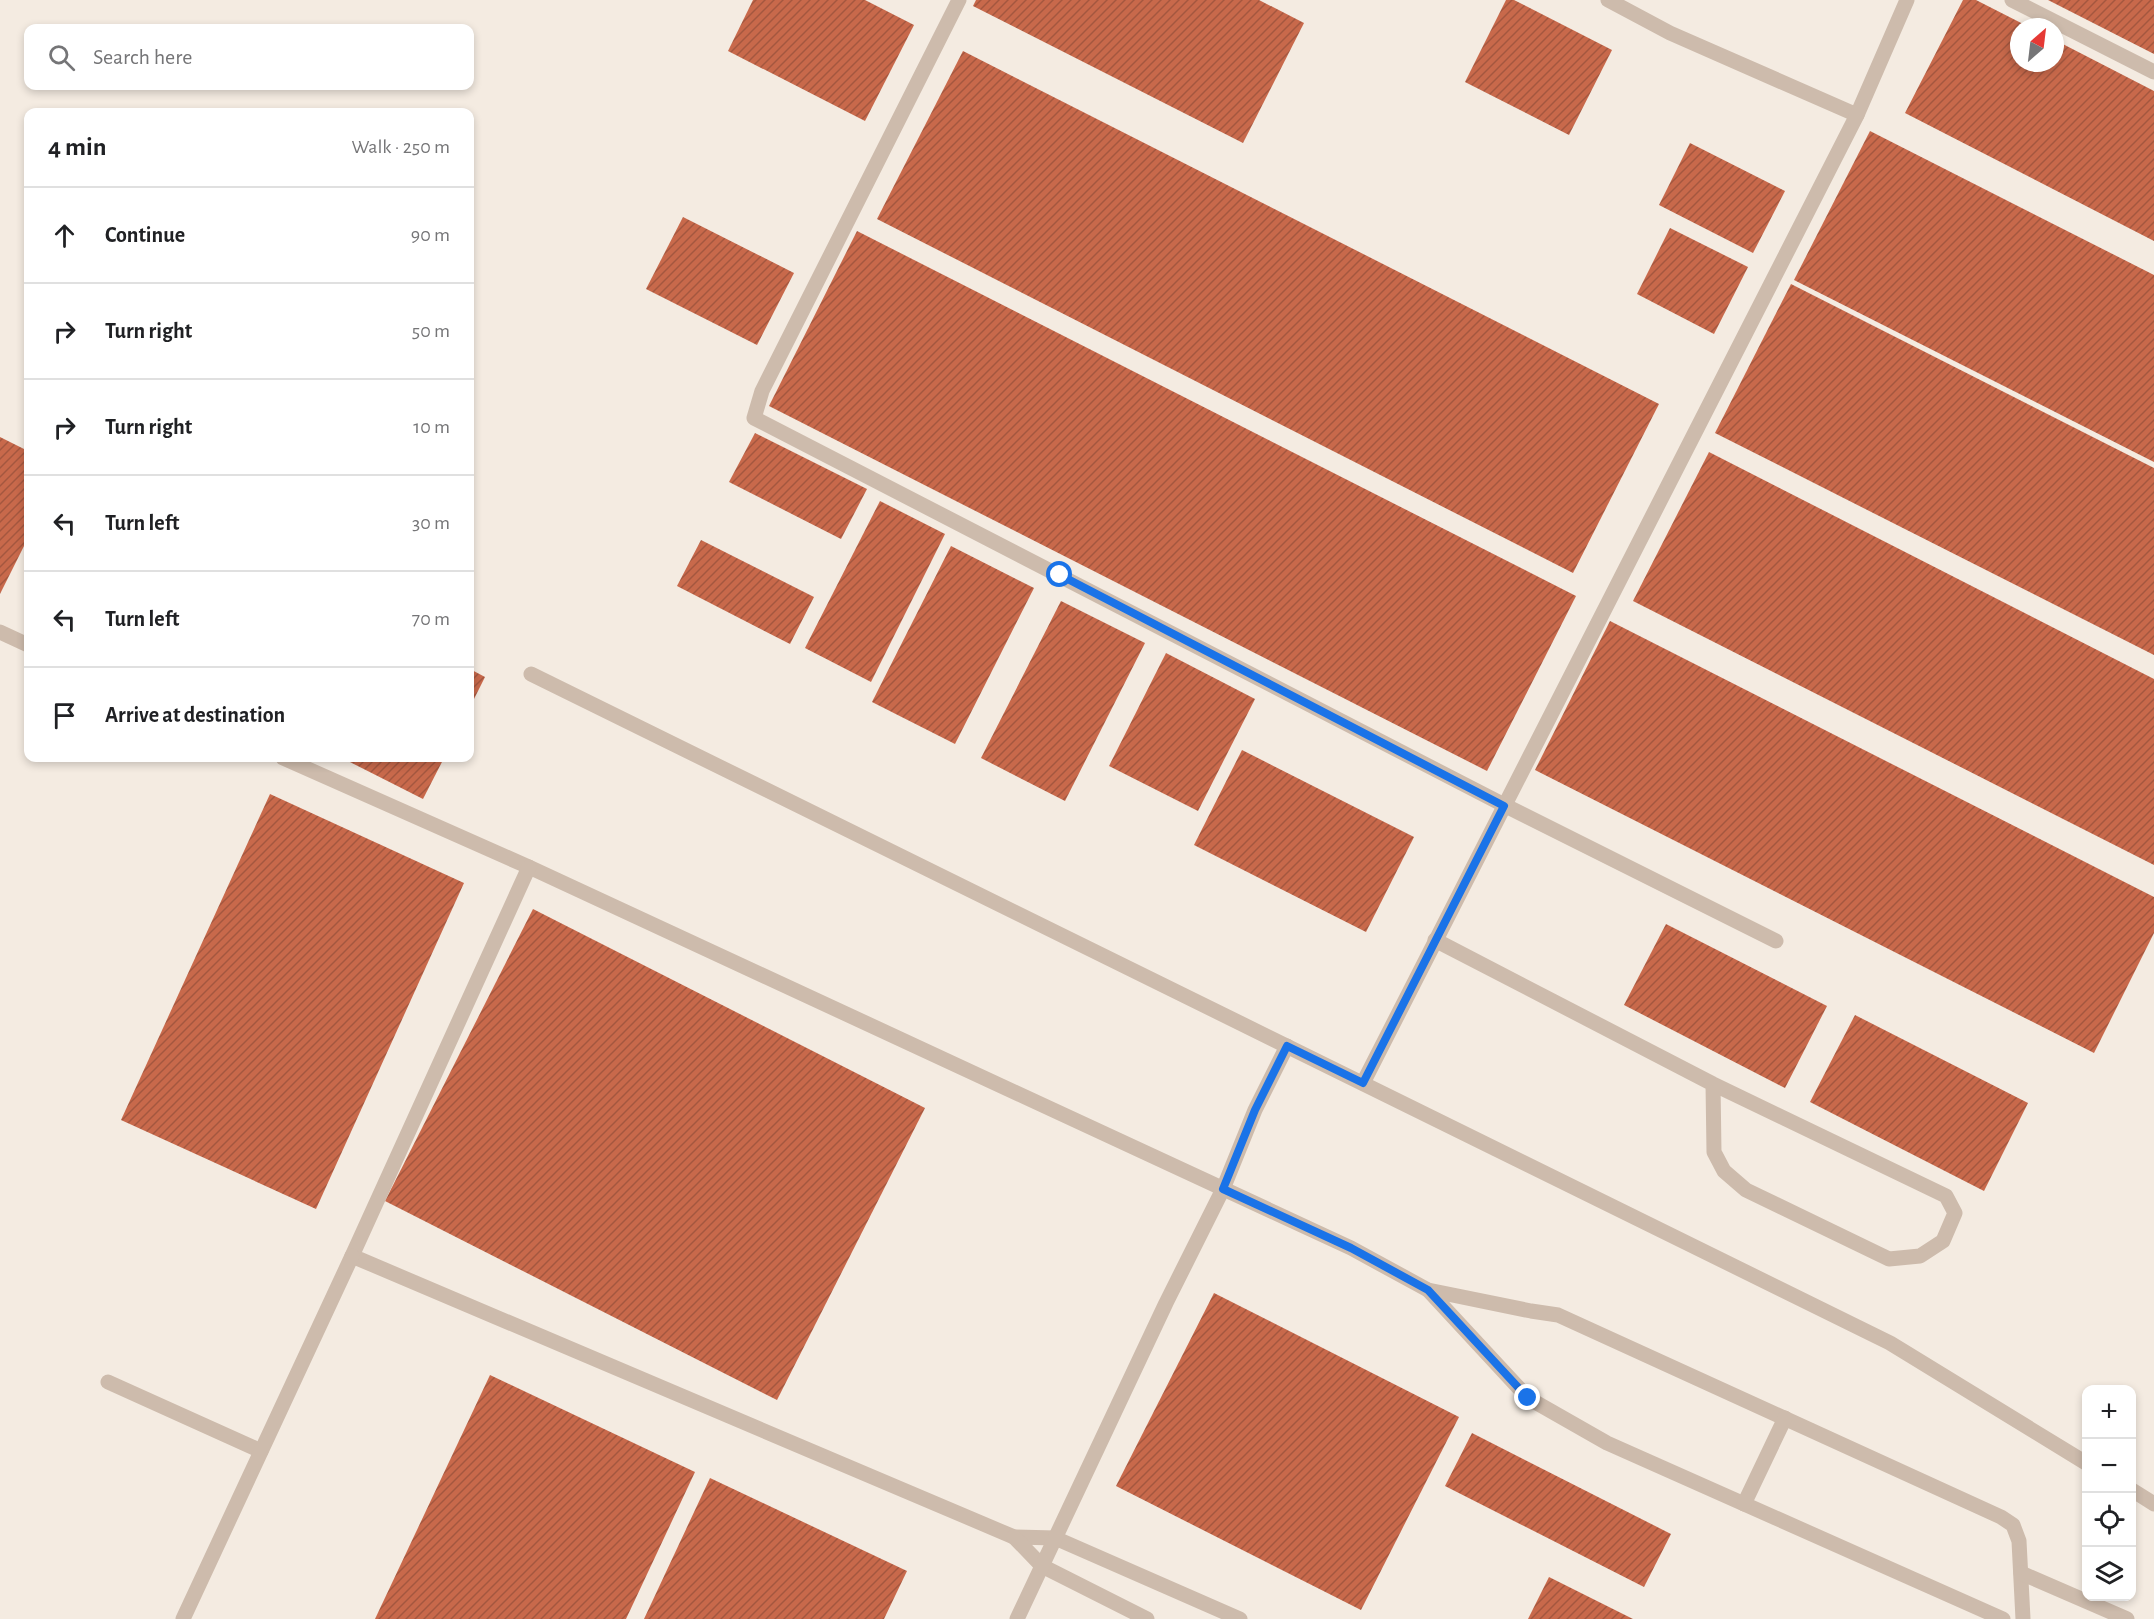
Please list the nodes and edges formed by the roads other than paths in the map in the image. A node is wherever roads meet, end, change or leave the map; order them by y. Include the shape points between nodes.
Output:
1 (959, 0) edge
2 (1608, 0) edge
3 (1907, 0) edge
4 (2013, 0) edge
5 (2154, 72) edge
6 (1857, 115) junction
7 (0, 632) edge
8 (24, 643) edge
9 (531, 674) dead end
10 (292, 762) edge
11 (1504, 806) junction
12 (530, 867) junction
13 (1435, 940) junction
14 (1776, 941) dead end
15 (1287, 1046) junction
16 (1363, 1083) junction
17 (1713, 1084) junction
18 (1223, 1189) junction
19 (352, 1256) junction
20 (1428, 1290) junction
21 (108, 1382) dead end
22 (1785, 1418) junction
23 (261, 1451) junction
24 (2082, 1461) edge
25 (2136, 1493) edge
26 (1744, 1504) junction
27 (2154, 1504) edge
28 (1014, 1537) junction
29 (1055, 1538) junction
30 (1042, 1566) junction
31 (2021, 1573) junction
32 (183, 1619) edge
33 (1017, 1619) edge
34 (1148, 1619) edge
35 (1240, 1619) edge
36 (2002, 1619) edge
37 (2024, 1619) edge
38 (2127, 1619) edge

1 - 11 lane via 762,391 754,418
2 - 6 lane via 1670,33
3 - 6 lane
4 - 5 lane
6 - 11 lane
7 - 8 lane
9 - 15 lane
10 - 12 lane
11 - 13 lane
11 - 14 lane
12 - 18 lane
12 - 19 lane
13 - 16 lane
13 - 17 lane
15 - 16 lane
15 - 18 lane via 1255,1110
16 - 24 lane via 1890,1343
17 - 17 lane via 1946,1196 1955,1212 1943,1241 1920,1256 1889,1259 1746,1190 1724,1171 1714,1152
18 - 20 lane via 1351,1248
18 - 29 lane
19 - 23 lane
19 - 28 lane
20 - 22 lane via 1558,1315
20 - 26 lane via 1528,1398 1607,1443
21 - 23 lane
22 - 26 lane
22 - 31 lane via 2001,1517 2013,1525 2019,1541
23 - 32 lane
25 - 27 lane
26 - 36 lane
28 - 29 lane
28 - 30 lane
29 - 30 lane
29 - 35 lane
30 - 33 lane
30 - 34 lane
31 - 37 lane
31 - 38 lane

